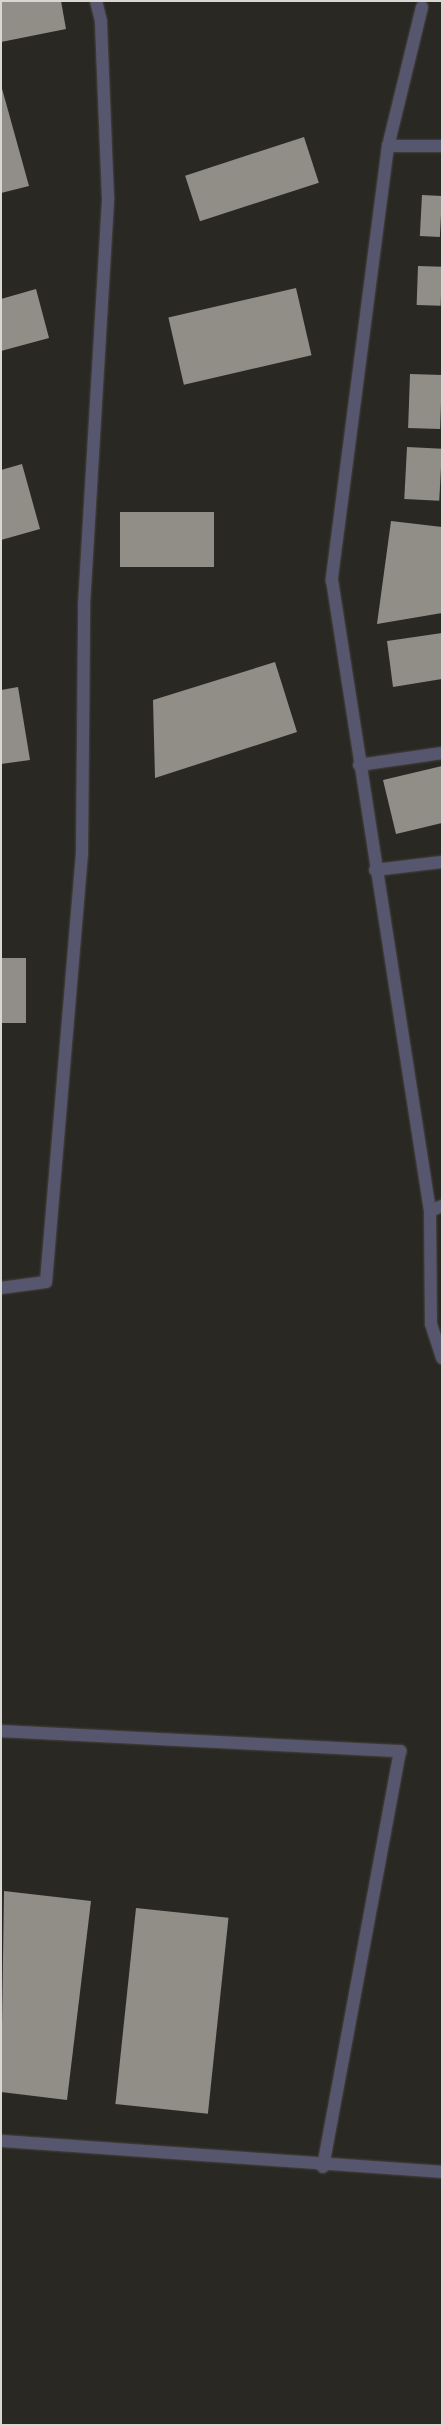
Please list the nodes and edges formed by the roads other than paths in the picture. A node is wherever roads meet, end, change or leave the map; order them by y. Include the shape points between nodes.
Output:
1 (96, 1) edge
2 (423, 3) edge
3 (388, 146) junction
4 (442, 146) edge
5 (442, 754) edge
6 (358, 765) junction
7 (442, 862) edge
8 (376, 870) junction
9 (436, 1208) edge
10 (1, 1288) edge
11 (442, 1358) edge
12 (1, 1731) edge
13 (1, 2141) edge
14 (323, 2167) junction
15 (442, 2172) edge

1 - 10 street via 101,21 108,198 84,605 82,852 46,1282
2 - 3 street
3 - 4 street
3 - 6 street via 332,580
5 - 6 street
6 - 8 street
7 - 8 street
8 - 9 street
9 - 11 street via 431,1324
12 - 14 street via 400,1751
13 - 14 street
14 - 15 street

